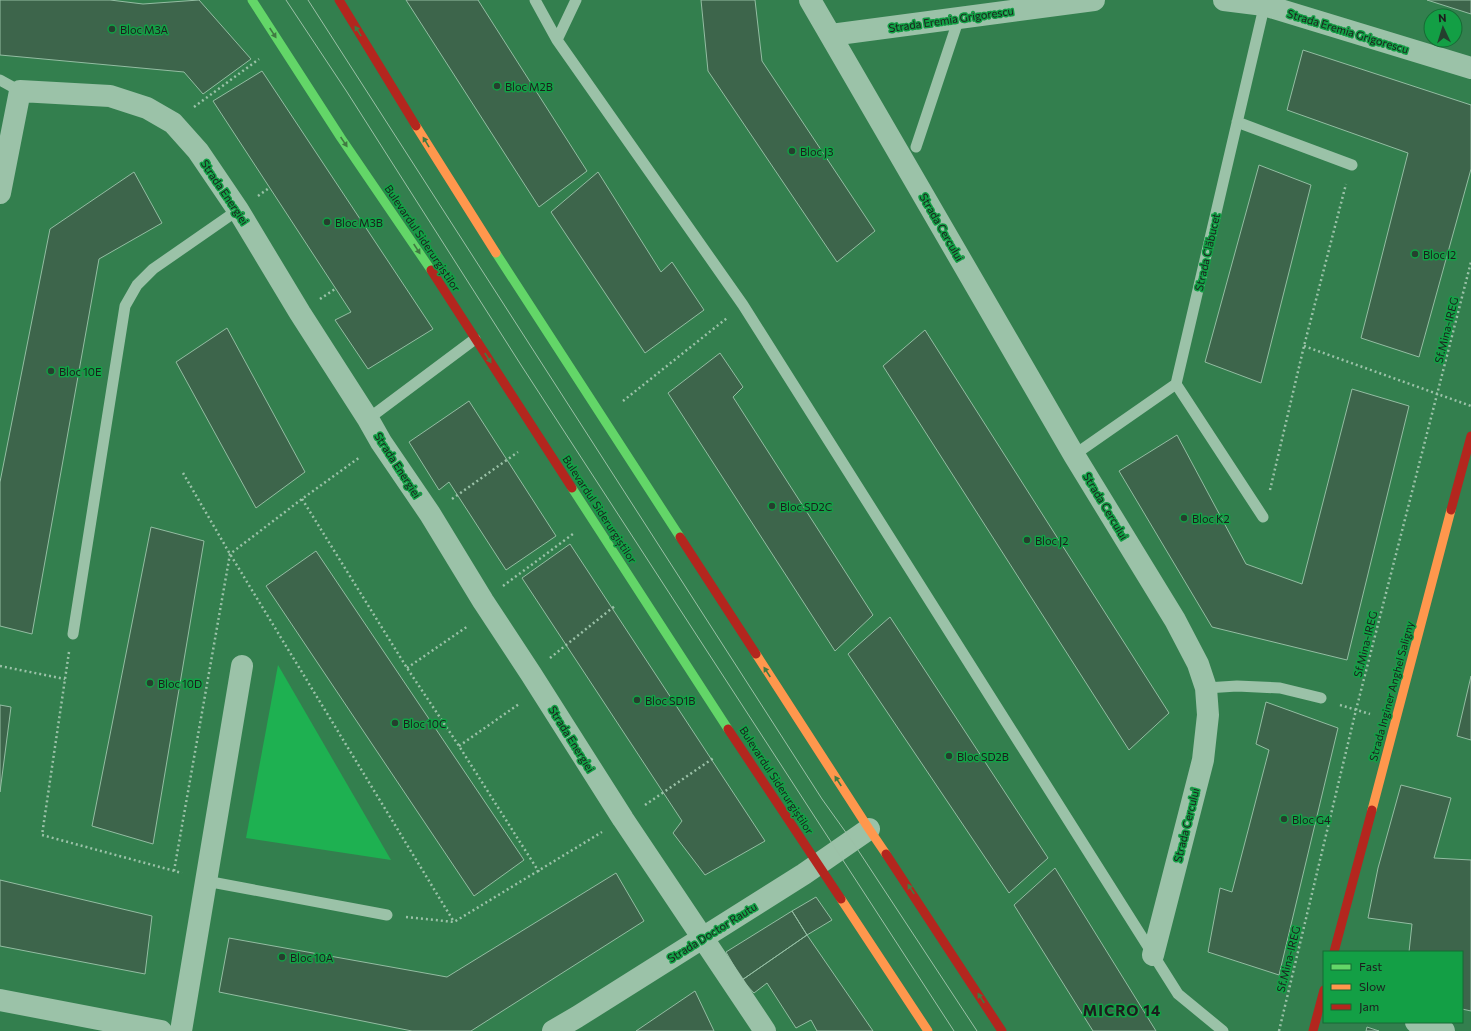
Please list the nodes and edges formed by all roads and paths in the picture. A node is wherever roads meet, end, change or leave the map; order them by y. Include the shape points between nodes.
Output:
1 (252, 0) edge
2 (339, 0) edge
3 (535, 0) edge
4 (576, 0) edge
5 (810, 0) edge
6 (1094, 0) edge
7 (1224, 0) edge
8 (1265, 2) edge
9 (959, 18) junction
10 (831, 35) junction
11 (557, 40) junction
12 (282, 46) junction
13 (1471, 68) edge
14 (0, 80) edge
15 (20, 91) junction
16 (1237, 122) junction
17 (173, 123) junction
18 (916, 147) dead end
19 (1352, 165) joint
20 (0, 193) edge
21 (238, 210) junction
22 (1471, 262) edge
23 (743, 305) junction
24 (475, 339) junction
25 (1304, 346) junction
26 (1176, 384) junction
27 (1438, 394) junction
28 (1471, 406) edge
29 (601, 415) junction
30 (368, 419) junction
31 (539, 436) junction
32 (1471, 436) edge
33 (381, 442) junction
34 (1074, 455) junction
35 (183, 473) dead end
36 (302, 499) junction
37 (430, 514) junction
38 (1263, 517) joint
39 (593, 519) junction
40 (230, 554) junction
41 (639, 590) junction
42 (487, 606) junction
43 (73, 634) joint
44 (0, 666) edge
45 (242, 666) dead end
46 (407, 668) junction
47 (65, 679) junction
48 (536, 681) junction
49 (1206, 688) junction
50 (1321, 698) joint
51 (1356, 710) junction
52 (1395, 722) junction
53 (737, 742) junction
54 (459, 746) junction
55 (623, 819) junction
56 (869, 829) junction
57 (818, 864) junction
58 (174, 871) junction
59 (538, 872) junction
60 (206, 881) junction
61 (386, 915) joint
62 (454, 922) junction
63 (703, 938) junction
64 (1334, 951) edge
65 (1153, 955) junction
66 (1323, 996) edge
67 (0, 1000) edge
68 (1419, 1023) edge
69 (161, 1031) edge
70 (181, 1031) edge
71 (553, 1031) edge
72 (765, 1031) edge
73 (928, 1031) edge
74 (1002, 1031) edge
75 (1223, 1031) edge
76 (1279, 1031) edge
77 (1313, 1031) edge
78 (1444, 1031) edge

1 -> 12 main road, Bulevardul Siderurgiștilor
29 -> 2 main road via 446,175
3 - 11 lane
4 - 11 lane
5 - 10 street, Strada Cercului
6 - 9 street, Strada Eremia Grigorescu
7 - 8 street, Strada Eremia Grigorescu
8 - 13 street, Strada Eremia Grigorescu
8 - 16 lane, Strada Clăbucet
9 - 10 street, Strada Eremia Grigorescu
9 - 18 lane
10 - 34 street, Strada Cercului
11 - 23 lane
12 - 17 path via 271,50
12 -> 24 main road, Bulevardul Siderurgiștilor
14 - 15 lane
15 - 17 street, Strada Energiei via 110,96 148,108
15 - 20 street
16 - 19 lane
16 - 26 lane, Strada Clăbucet
17 - 21 street, Strada Energiei via 198,151
19 - 25 path
21 - 30 street, Strada Energiei
21 - 43 lane via 153,269 137,285 125,306
22 - 27 path, Sf.Mina-IREG
23 - 29 path
23 - 65 lane
24 - 30 lane
24 -> 31 main road, Bulevardul Siderurgiștilor
25 - 27 path
25 - 38 path
26 - 34 lane
26 - 38 lane
27 - 28 path
27 - 51 path, Sf.Mina-IREG
56 -> 29 main road
30 - 33 street, Strada Energiei
31 - 37 path
31 - 39 main road, Bulevardul Siderurgiștilor
32 - 52 main road, Strada Inginer Anghel Saligny
33 - 36 path
33 - 37 street, Strada Energiei
34 - 49 street, Strada Cercului via 1175,620 1198,664
35 - 40 path
36 - 40 path
36 - 46 path
37 - 42 street, Strada Energiei
39 - 41 main road, Bulevardul Siderurgiștilor
39 - 42 path
40 - 58 path
40 - 62 path
41 - 48 path via 623,600
41 - 53 main road, Bulevardul Siderurgiștilor
42 - 46 path
42 - 48 street, Strada Energiei
43 - 47 path
44 - 47 path
45 - 60 street
46 - 54 path
47 - 58 path via 42,835
48 - 54 path
48 - 55 street, Strada Energiei
49 - 50 lane via 1280,688
49 - 65 street, Strada Cercului via 1208,715 1203,760
50 - 51 path
51 - 52 path
51 - 76 path, Sf.Mina-IREG
52 - 64 main road, Strada Inginer Anghel Saligny
53 - 55 path
53 - 57 main road, Bulevardul Siderurgiștilor
54 - 59 path
55 - 59 path
55 - 63 street, Strada Energiei
56 - 57 street, Strada Doctor Rautu
74 -> 56 main road via 900,872
57 - 63 street, Strada Doctor Rautu
57 - 73 main road, Bulevardul Siderurgiștilor
58 - 60 path
59 - 62 path
60 - 61 lane
60 - 70 street
61 - 62 path
63 - 71 street, Strada Doctor Rautu
63 - 72 street, Strada Energiei
65 - 75 lane via 1178,994
66 - 77 main road
67 - 69 street
68 - 78 street

